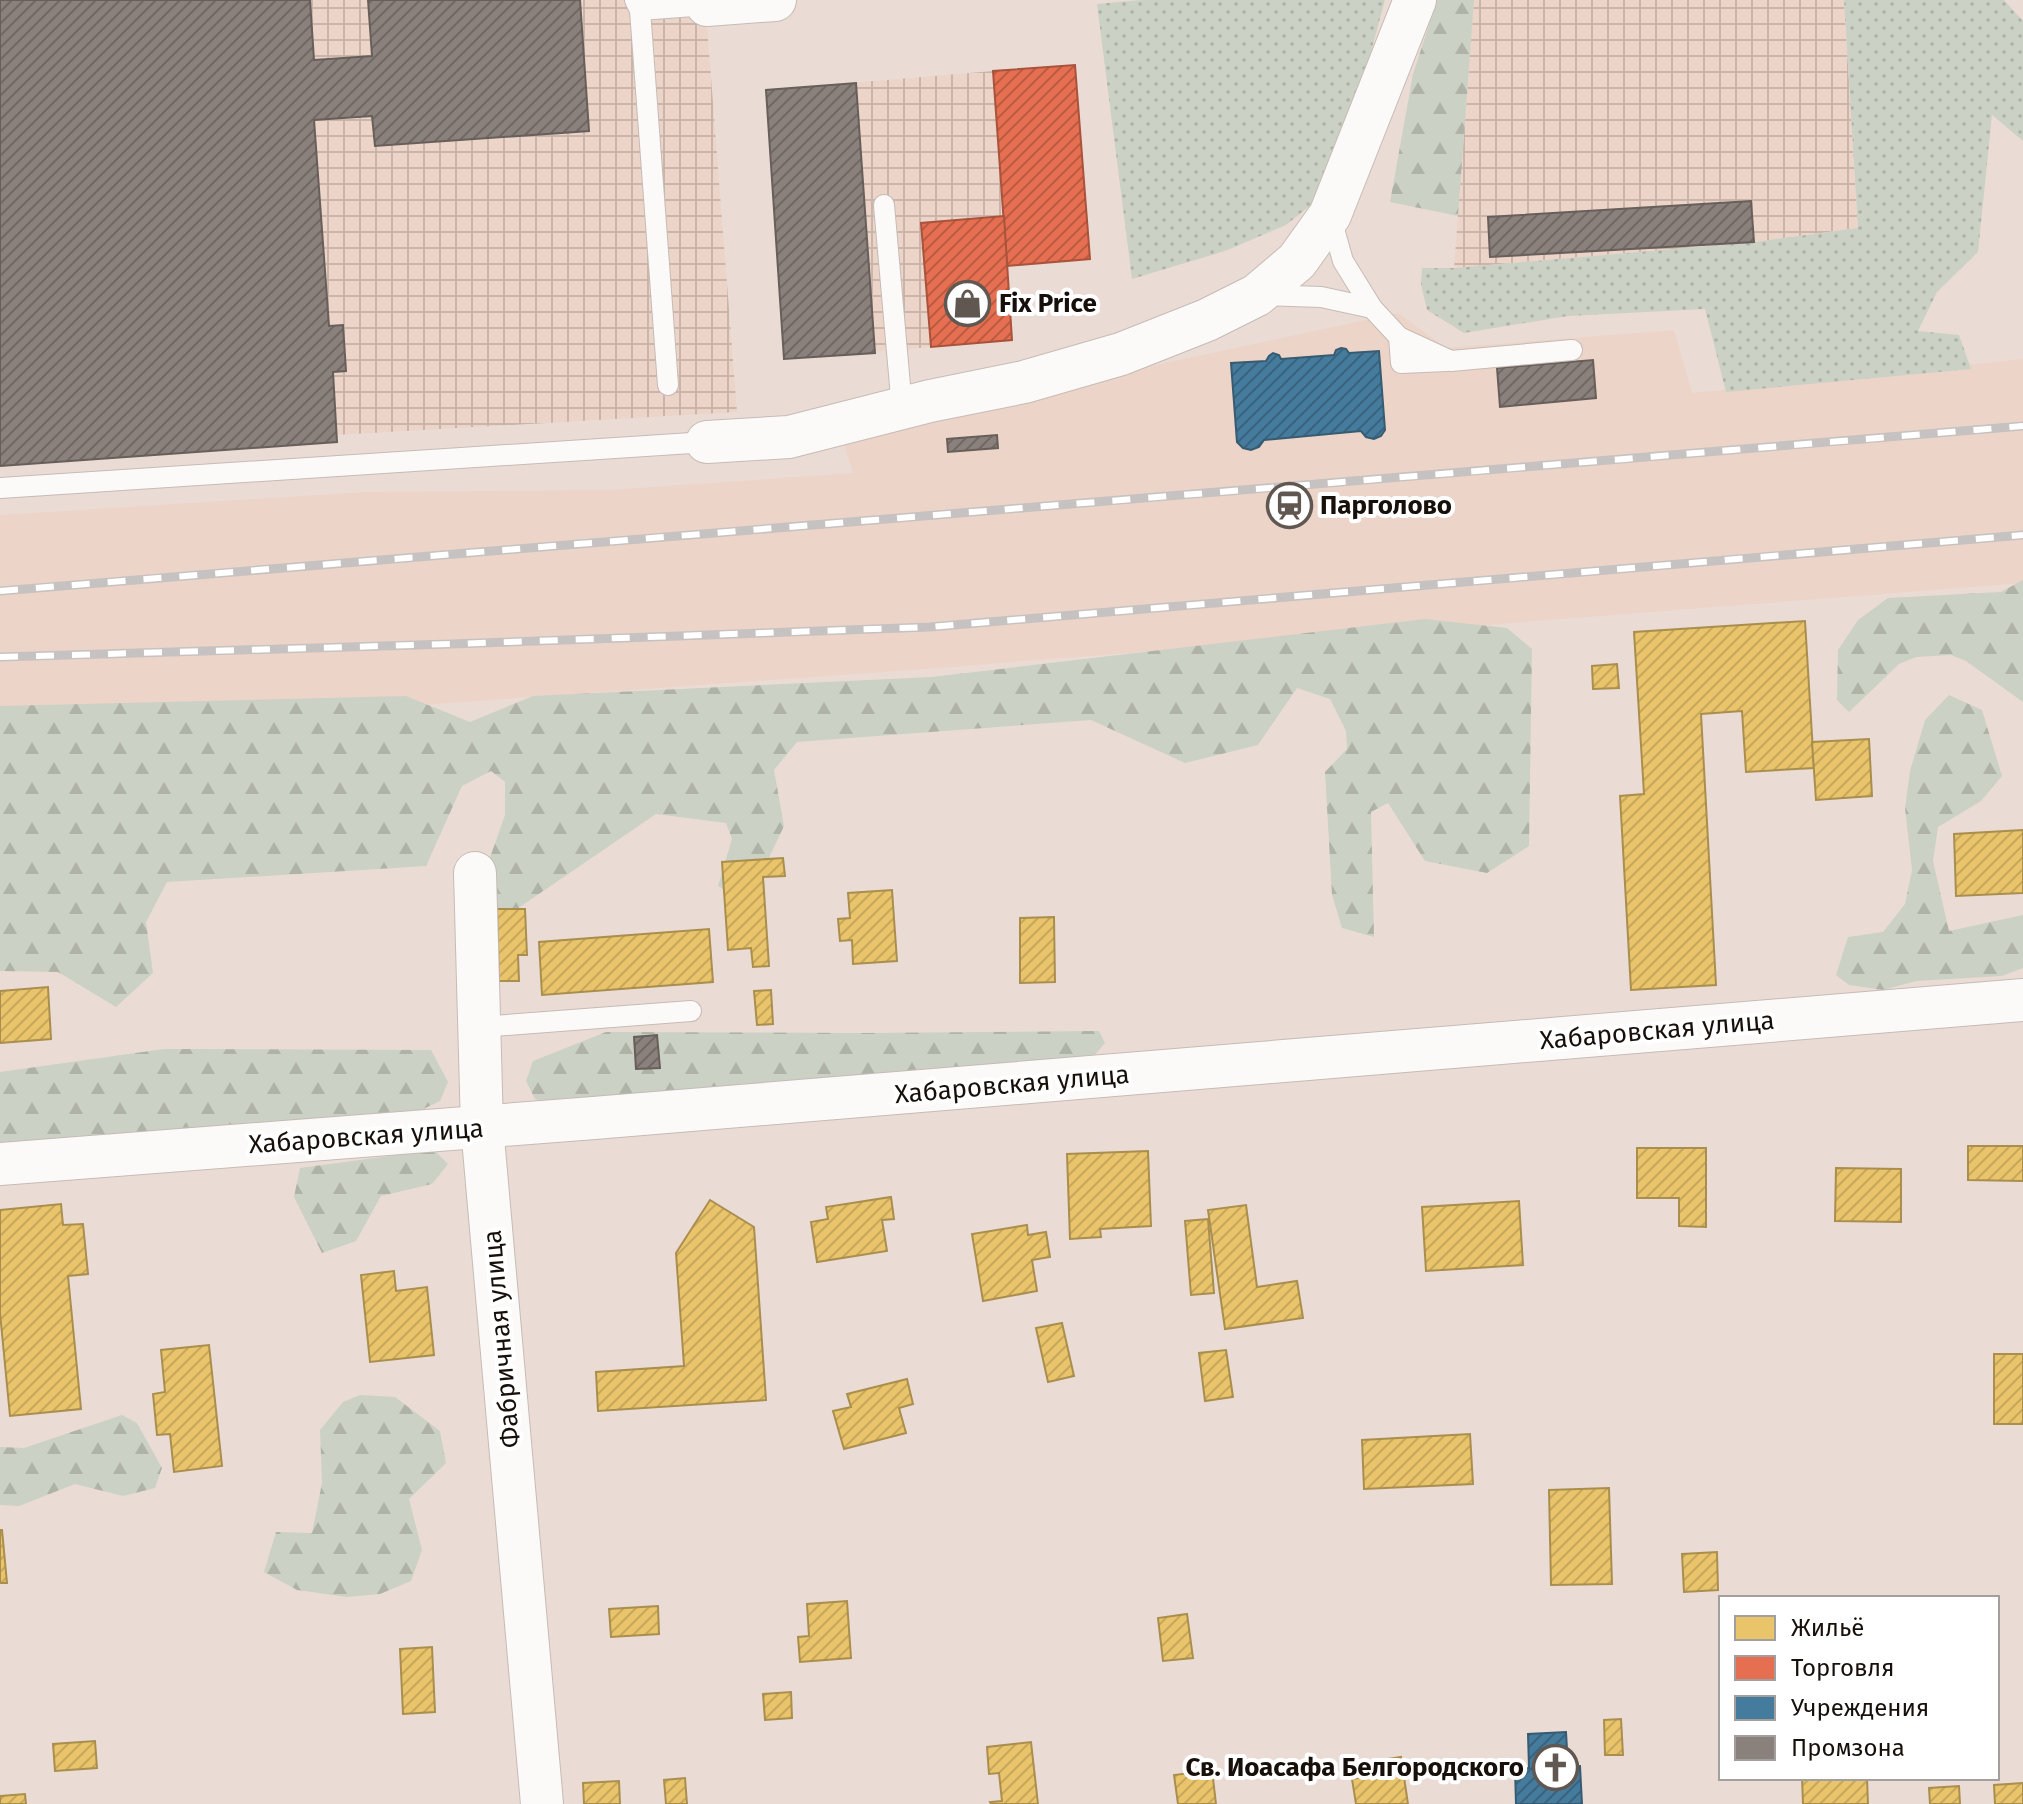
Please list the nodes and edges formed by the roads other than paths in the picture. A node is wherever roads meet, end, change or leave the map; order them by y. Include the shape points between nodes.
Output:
1 (775, 0) edge
2 (1415, 0) edge
3 (637, 5) edge
4 (707, 5) joint
5 (884, 205) dead end
6 (1330, 215) junction
7 (1257, 295) junction
8 (1372, 308) junction
9 (1572, 350) dead end
10 (668, 385) dead end
11 (902, 408) junction
12 (707, 442) joint
13 (0, 488) edge
14 (475, 873) dead end
15 (2023, 1000) edge
16 (691, 1011) dead end
17 (480, 1027) junction
18 (482, 1127) junction
19 (0, 1164) edge
20 (542, 1804) edge

1 - 4 street
2 - 6 street
3 - 4 lane
3 - 10 lane
5 - 11 lane
6 - 7 street via 1297,261
6 - 8 lane via 1343,261
7 - 8 lane via 1321,297
7 - 11 street via 1121,354
8 - 9 lane via 1399,337 1451,361
11 - 12 street via 789,437
12 - 13 lane
14 - 17 street, Фабричная улица
15 - 18 street, Хабаровская улица
16 - 17 lane
17 - 18 street, Фабричная улица
18 - 19 street, Хабаровская улица
18 - 20 street, Фабричная улица

